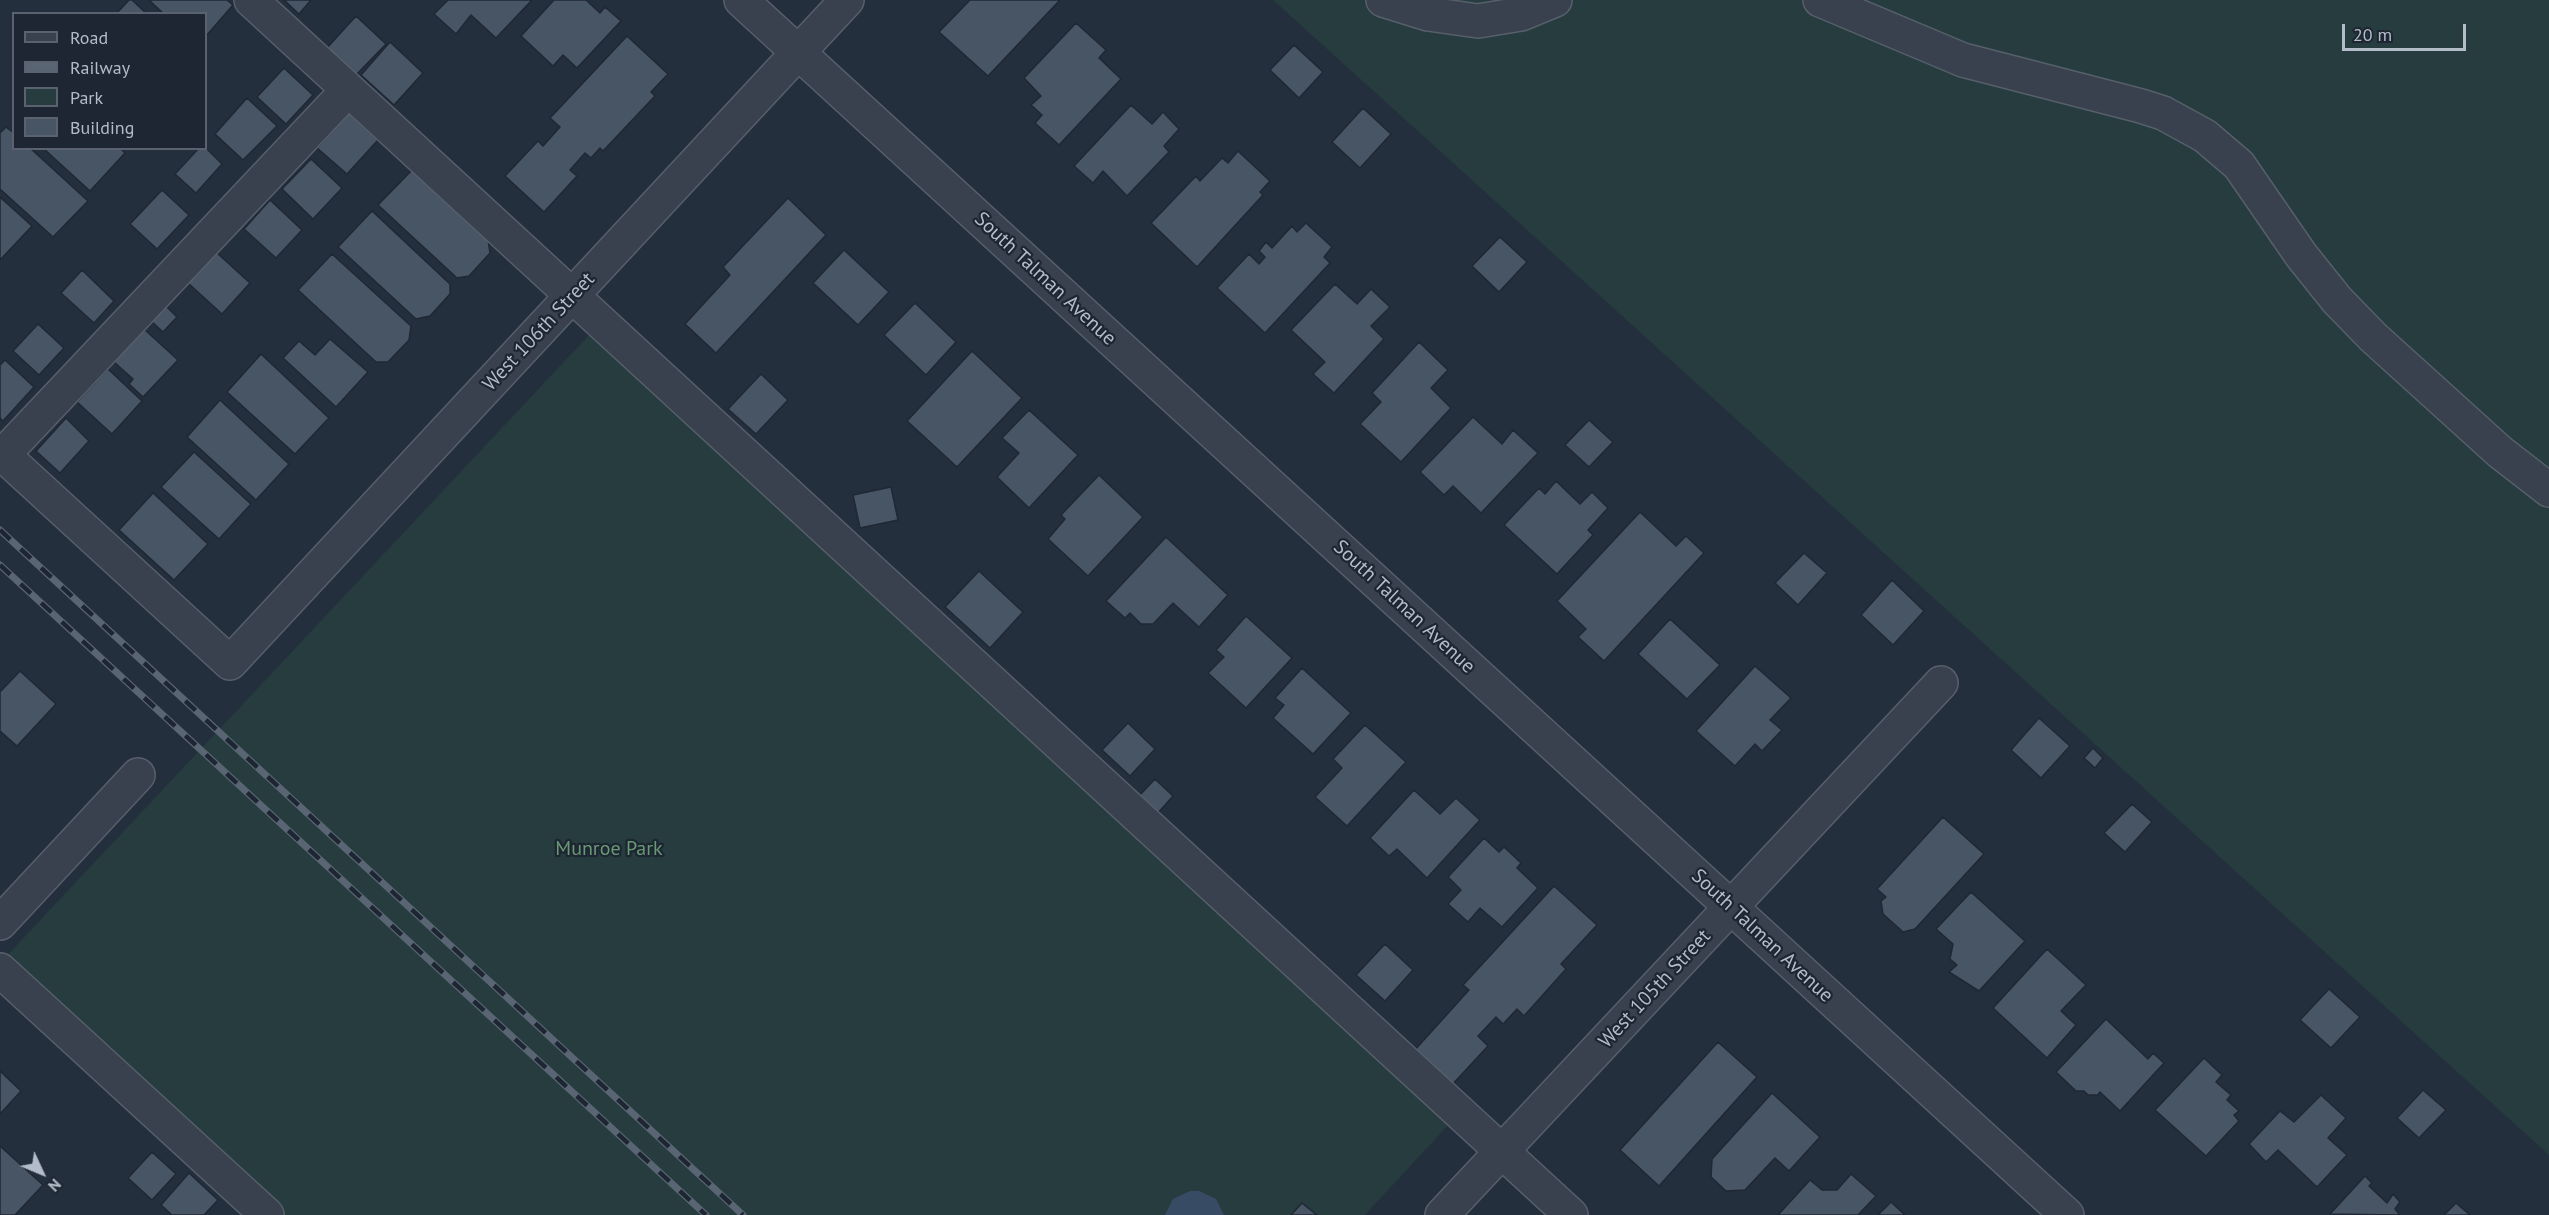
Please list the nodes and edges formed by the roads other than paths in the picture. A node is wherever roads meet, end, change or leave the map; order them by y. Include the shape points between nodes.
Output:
1 (251, 0) edge
2 (741, 0) edge
3 (847, 0) edge
4 (1383, 0) edge
5 (1555, 0) edge
6 (1820, 0) edge
7 (798, 53) junction
8 (348, 90) junction
9 (572, 297) junction
10 (1, 454) edge
11 (2549, 490) edge
12 (1941, 683) dead end
13 (138, 776) dead end
14 (1731, 907) junction
15 (0, 923) edge
16 (0, 970) edge
17 (1502, 1152) junction
18 (267, 1215) edge
19 (1442, 1215) edge
20 (1571, 1215) edge
21 (2067, 1215) edge

1 - 8 street
2 - 7 street, South Talman Avenue
3 - 7 street, West 106th Street
4 - 5 street via 1428,14 1478,21 1521,14
6 - 11 street via 1963,60 2141,106 2205,136 2239,165 2301,255 2344,308 2500,452
7 - 9 street, West 106th Street
7 - 14 street, South Talman Avenue
8 - 9 street
8 - 10 street
9 - 10 street, West 106th Street via 230,663
9 - 17 street
12 - 14 street, West 105th Street
13 - 15 street
14 - 17 street, West 105th Street
14 - 21 street, South Talman Avenue
16 - 18 street
17 - 19 street, West 105th Street
17 - 20 street

